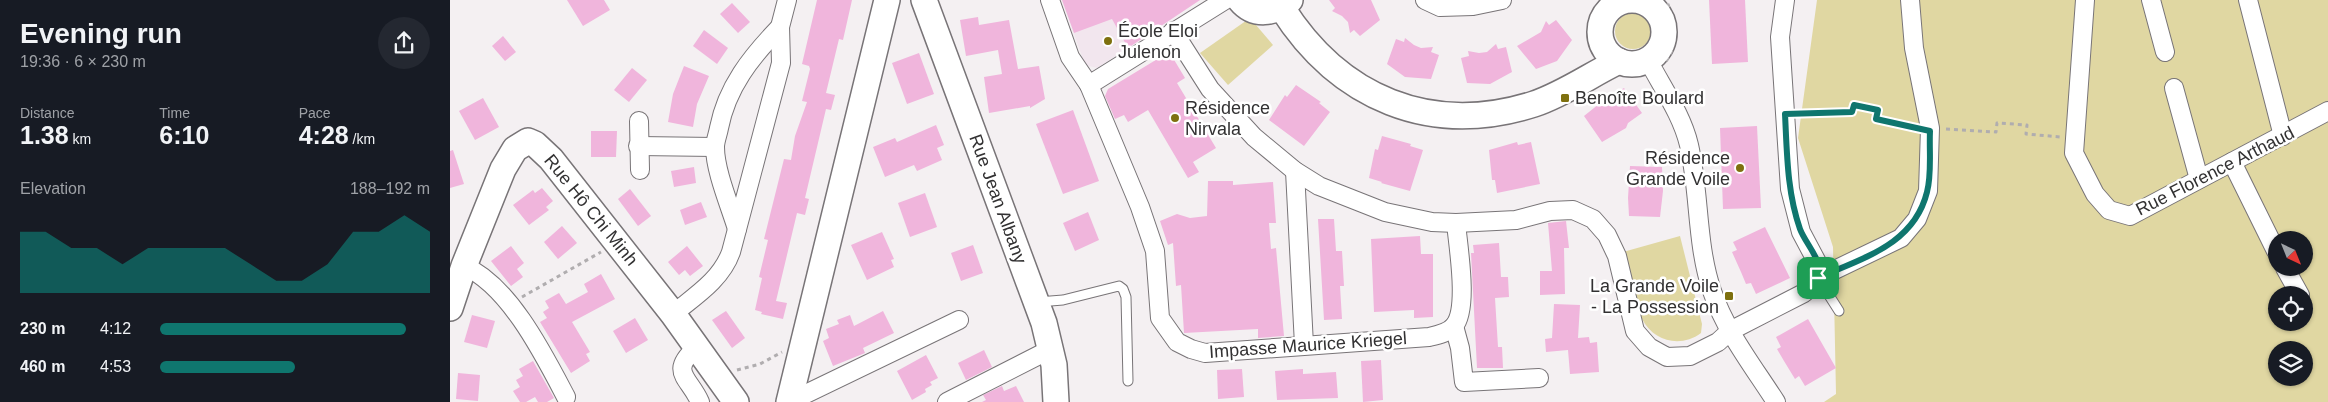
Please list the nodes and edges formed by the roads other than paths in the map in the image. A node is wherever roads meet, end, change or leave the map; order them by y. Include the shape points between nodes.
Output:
1 (787, 0) edge
2 (887, 0) edge
3 (924, 0) edge
4 (1050, 0) edge
5 (1224, 0) edge
6 (1240, 0) edge
7 (1424, 0) edge
8 (1502, 0) edge
9 (1786, 0) edge
10 (1910, 0) edge
11 (2085, 0) edge
12 (2151, 0) edge
13 (2248, 0) edge
14 (1655, 3) edge
15 (1286, 4) edge
16 (780, 27) junction
17 (1173, 31) junction
18 (2165, 52) dead end
19 (1612, 55) junction
20 (1651, 66) junction
21 (1089, 86) junction
22 (2174, 88) dead end
23 (2328, 111) edge
24 (639, 121) dead end
25 (2284, 136) junction
26 (638, 146) junction
27 (715, 147) junction
28 (2232, 162) junction
29 (640, 170) dead end
30 (1295, 172) junction
31 (2199, 179) junction
32 (1456, 223) junction
33 (737, 229) junction
34 (2268, 235) edge
35 (464, 266) junction
36 (1818, 278) junction
37 (1036, 302) junction
38 (450, 308) edge
39 (1838, 311) dead end
40 (673, 314) junction
41 (960, 320) dead end
42 (1454, 326) junction
43 (1730, 331) junction
44 (1304, 345) junction
45 (697, 347) junction
46 (1051, 349) junction
47 (1539, 378) dead end
48 (1128, 381) dead end
49 (566, 397) dead end
50 (700, 402) edge
51 (736, 402) edge
52 (789, 402) edge
53 (946, 402) edge
54 (1056, 402) edge
55 (1776, 402) edge

1 - 16 street
2 - 52 main road
3 - 37 main road, Rue Jean Albany
4 - 21 street, Impasse Maurice Kriegel via 1070,57
5 - 17 street
6 - 15 main road via 1250,9 1261,12 1271,12
7 - 8 street via 1440,7 1473,6
9 - 36 street via 1780,37 1790,189 1801,232 1818,264
10 - 36 street via 1914,48 1930,130 1928,191 1917,219 1901,238
11 - 31 street, Rue Florence Arthaud via 2074,153 2095,194 2109,210 2130,216
12 - 18 street
13 - 25 street
14 - 19 main road via 1624,2 1608,12 1601,30
14 - 20 main road via 1664,38
15 - 19 main road via 1315,53 1372,94 1413,110 1455,116 1488,115 1535,104 1579,84 1594,67
16 - 27 street via 741,72 728,97
16 - 33 street via 781,63
17 - 21 street
17 - 30 street via 1210,89 1254,137
19 - 20 main road
20 - 43 street via 1682,123 1689,144 1702,250 1712,291
21 - 44 street, Impasse Maurice Kriegel via 1155,250 1160,318 1167,331 1177,342 1205,353
22 - 31 street
23 - 25 street, Rue Florence Arthaud
24 - 26 street
25 - 28 street, Rue Florence Arthaud
26 - 27 street
26 - 29 street
27 - 33 street via 723,187
28 - 31 street, Rue Florence Arthaud
28 - 34 street
30 - 32 street via 1319,186 1386,212 1432,222
30 - 44 street
32 - 42 street via 1462,307
32 - 43 street via 1516,220 1550,211 1573,210 1593,220 1607,236 1617,256 1635,330 1649,347 1667,358 1690,356 1718,342
33 - 40 street via 727,265
35 - 38 main road, Rue Hô Chi Minh
35 - 40 main road, Rue Hô Chi Minh via 508,158 528,141 551,159
35 - 49 street via 493,285 509,305 540,349
36 - 39 lane
36 - 43 street via 1804,293
37 - 46 main road, Rue Jean Albany
37 - 48 lane via 1063,300 1119,286 1124,289
40 - 45 main road, Rue Hô Chi Minh
41 - 52 street
42 - 44 street, Impasse Maurice Kriegel via 1430,337
42 - 47 street via 1464,382
43 - 55 street
45 - 50 street via 681,366
45 - 51 main road, Rue Hô Chi Minh
46 - 53 street
46 - 54 main road, Rue Jean Albany

